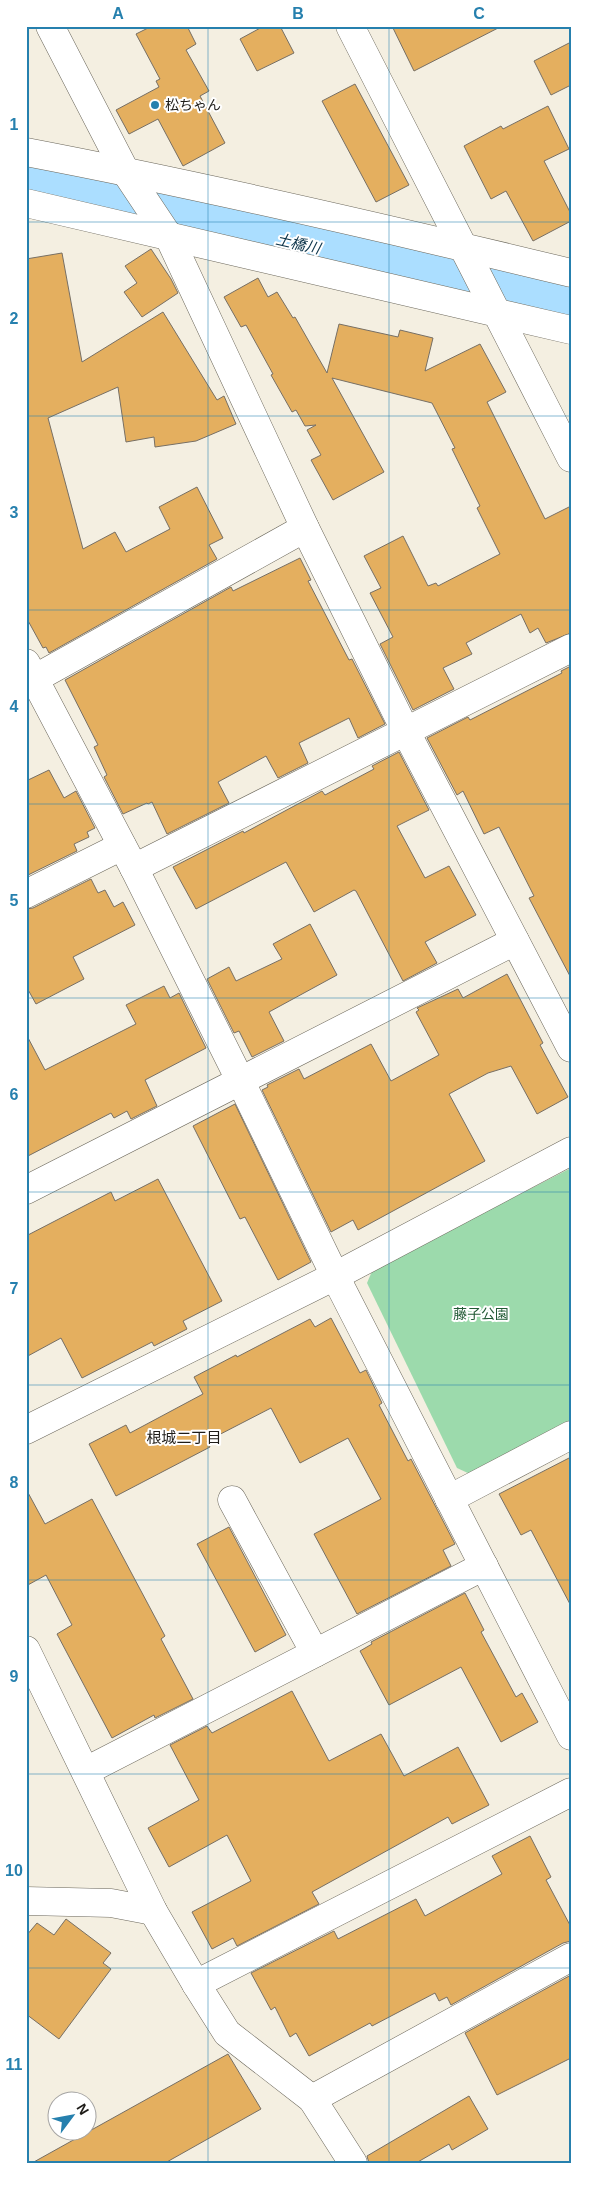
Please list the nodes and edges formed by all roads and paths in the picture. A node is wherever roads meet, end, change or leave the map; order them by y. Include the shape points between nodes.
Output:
1 (50, 26) edge
2 (350, 26) edge
3 (26, 152) edge
4 (125, 171) junction
5 (26, 203) edge
6 (169, 237) junction
7 (462, 246) junction
8 (571, 273) edge
9 (496, 313) junction
10 (571, 330) edge
11 (571, 458) edge
12 (305, 528) junction
13 (571, 648) edge
14 (30, 671) edge
15 (405, 730) junction
16 (128, 857) junction
17 (26, 894) edge
18 (515, 941) junction
19 (571, 1048) edge
20 (240, 1080) junction
21 (571, 1151) edge
22 (26, 1190) edge
23 (335, 1276) junction
24 (26, 1430) edge
25 (571, 1436) edge
26 (449, 1499) junction
27 (232, 1500) dead end
28 (484, 1566) junction
29 (26, 1650) edge
30 (315, 1653) junction
31 (571, 1736) edge
32 (86, 1771) junction
33 (571, 1792) edge
34 (26, 1901) edge
35 (153, 1911) junction
36 (571, 1957) edge
37 (196, 1984) junction
38 (312, 2099) junction
39 (353, 2163) edge

1 - 4 street
2 - 7 street
3 - 4 street
4 - 6 street
4 - 7 street
5 - 6 street
6 - 9 street
6 - 12 street
7 - 8 street
7 - 9 street
9 - 10 street
9 - 11 street
12 - 14 street
12 - 15 street
13 - 15 street
14 - 16 street
15 - 16 street
15 - 18 street
16 - 17 street
16 - 20 street
18 - 19 street
18 - 20 street
20 - 22 street
20 - 23 street
21 - 23 street
23 - 24 street
23 - 26 street
25 - 26 street
26 - 28 street
27 - 30 street
28 - 30 street
28 - 31 street
29 - 32 street
30 - 32 street
32 - 35 street
33 - 37 street
34 - 35 street via 111,1903
35 - 37 street
36 - 38 street
37 - 38 street via 227,2032
38 - 39 street

